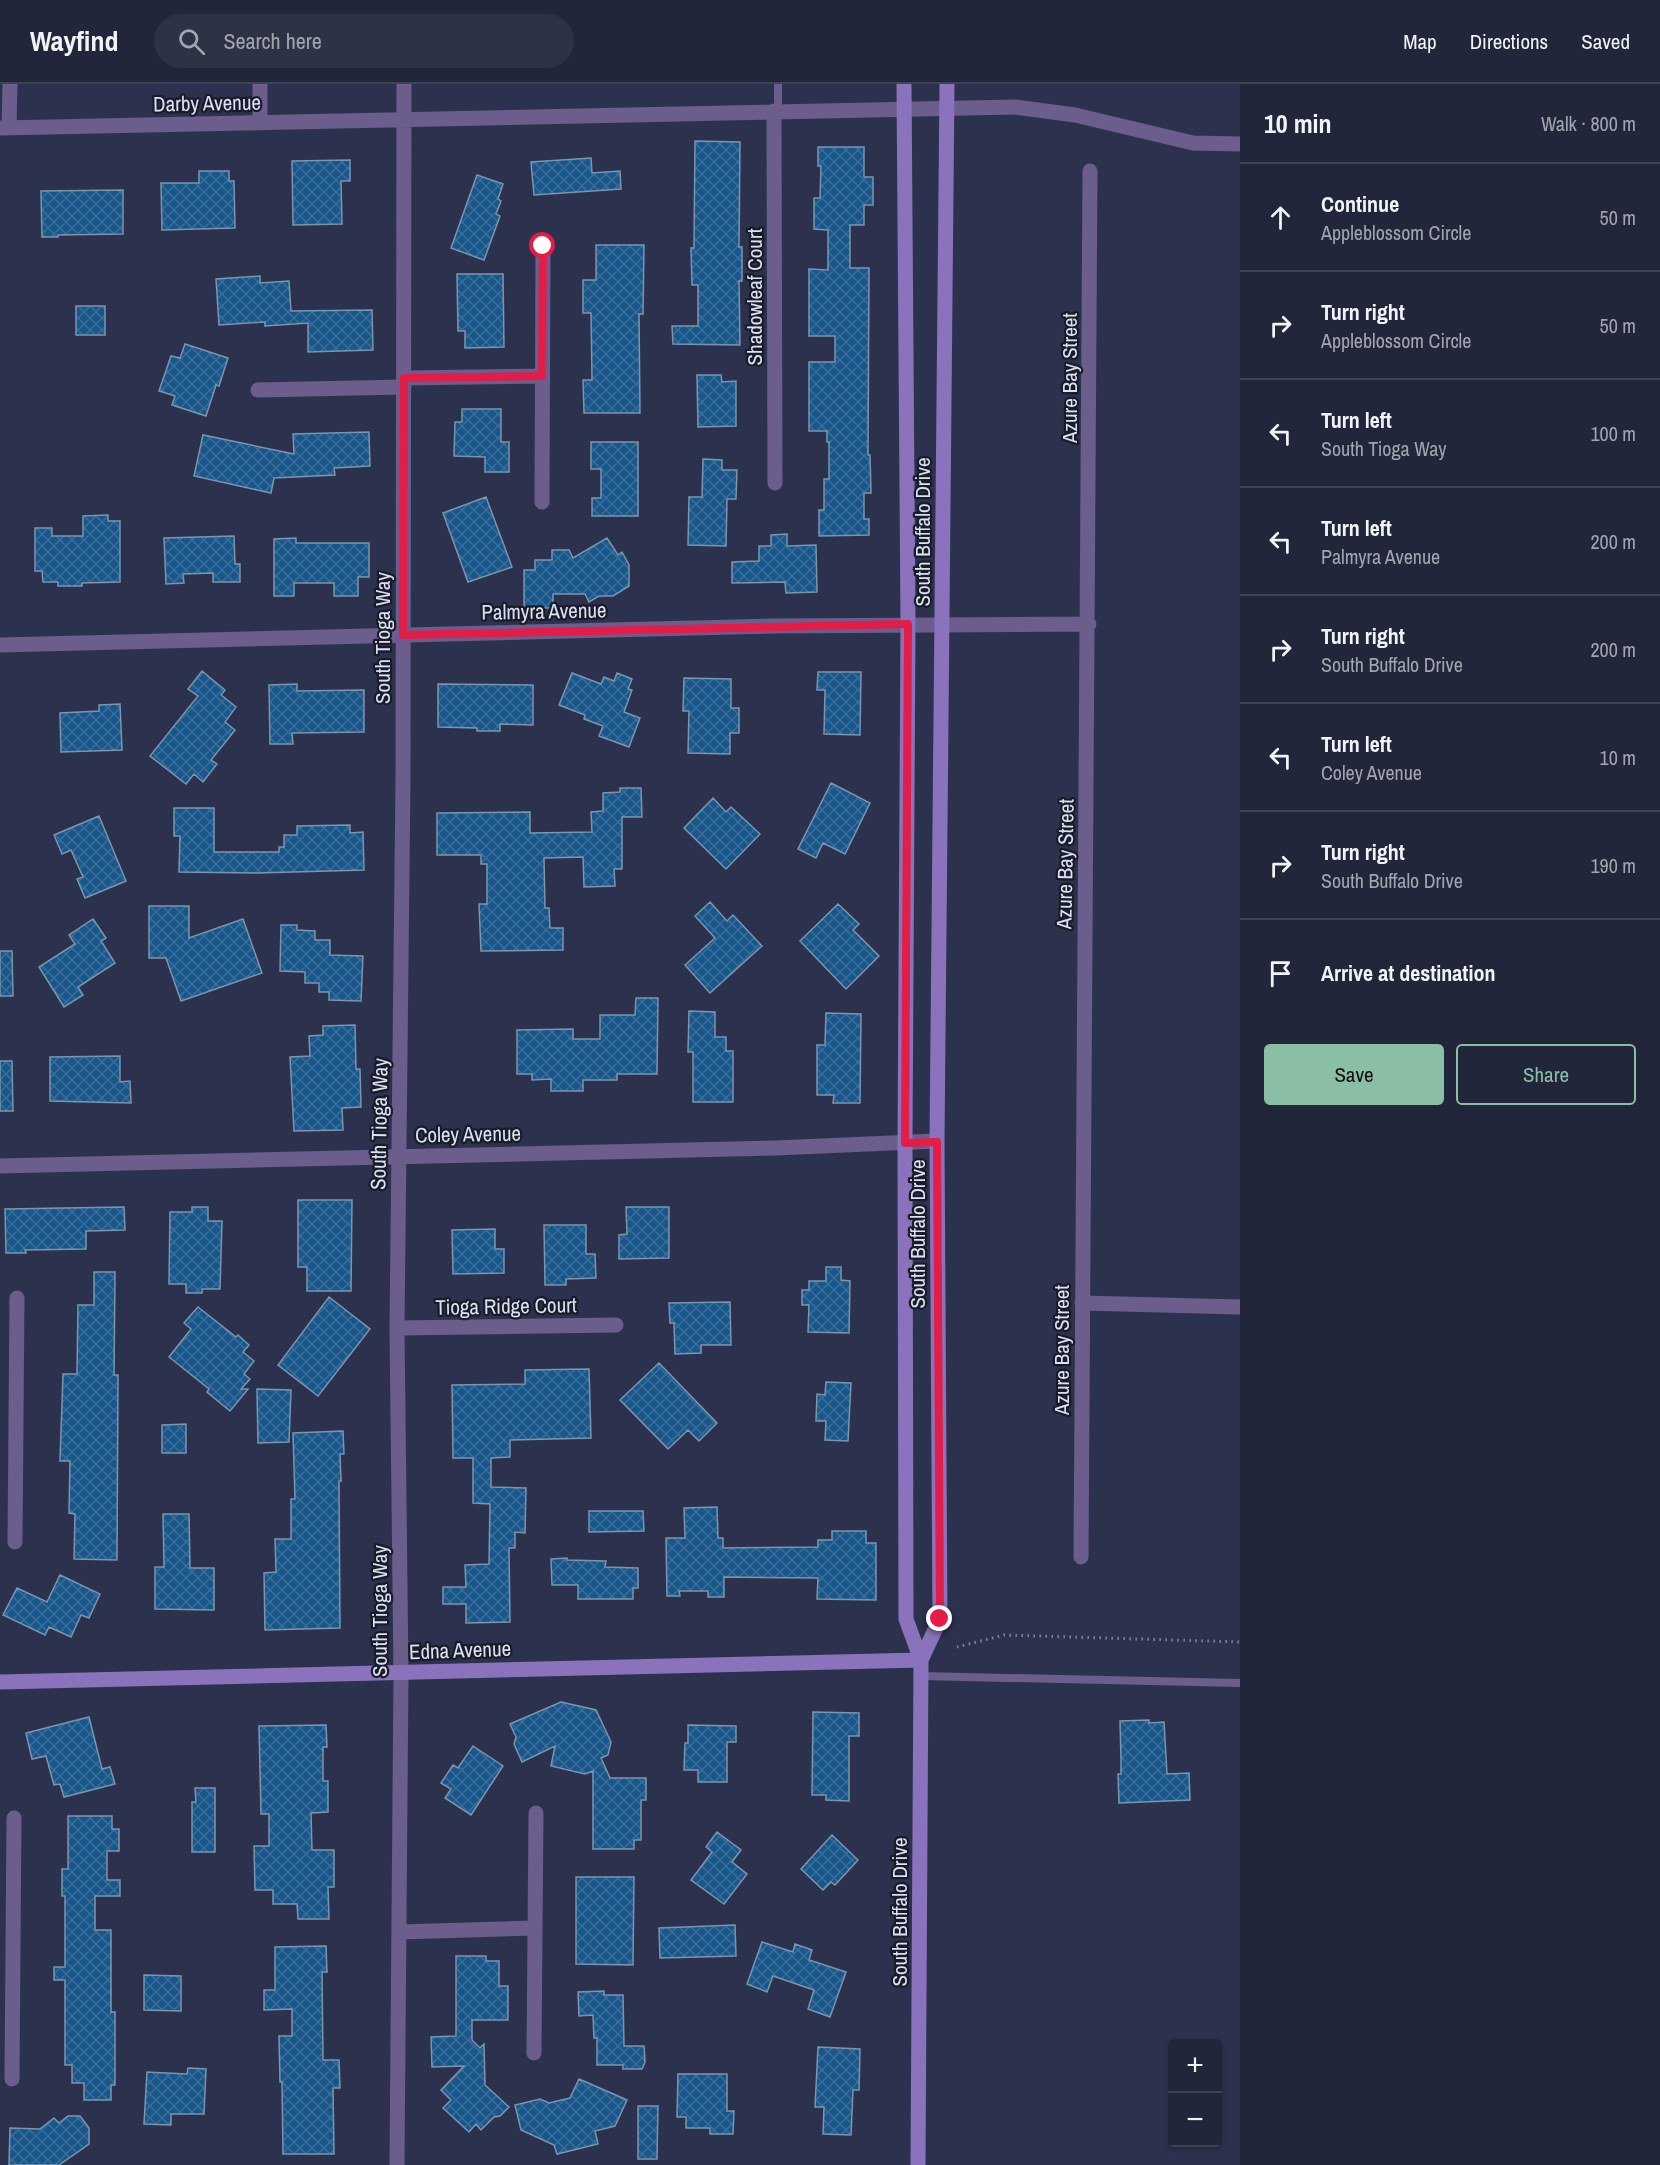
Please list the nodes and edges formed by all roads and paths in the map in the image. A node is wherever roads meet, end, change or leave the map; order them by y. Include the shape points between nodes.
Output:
1 (10, 84) edge
2 (260, 84) edge
3 (404, 84) edge
4 (778, 84) edge
5 (904, 84) edge
6 (946, 84) edge
7 (946, 107) junction
8 (904, 108) junction
9 (776, 111) junction
10 (404, 120) junction
11 (260, 123) junction
12 (5, 128) edge
13 (1240, 144) edge
14 (1090, 171) dead end
15 (543, 246) dead end
16 (542, 376) junction
17 (404, 383) junction
18 (258, 390) dead end
19 (775, 483) dead end
20 (542, 502) dead end
21 (908, 624) junction
22 (942, 624) junction
23 (1089, 624) junction
24 (403, 635) junction
25 (0, 645) edge
26 (937, 1142) junction
27 (905, 1143) junction
28 (400, 1157) junction
29 (0, 1167) edge
30 (17, 1298) dead end
31 (1082, 1303) junction
32 (1240, 1307) edge
33 (616, 1325) dead end
34 (398, 1328) junction
35 (0, 1420) edge
36 (16, 1420) junction
37 (15, 1542) dead end
38 (1081, 1557) dead end
39 (1240, 1642) edge
40 (957, 1647) dead end
41 (921, 1660) junction
42 (401, 1673) junction
43 (921, 1676) junction
44 (0, 1682) edge
45 (1240, 1683) edge
46 (536, 1813) dead end
47 (14, 1818) dead end
48 (535, 1928) junction
49 (399, 1932) junction
50 (7, 1948) edge
51 (534, 2053) dead end
52 (12, 2079) dead end
53 (397, 2165) edge
54 (918, 2165) edge

1 - 12 street
2 - 11 street
3 - 10 street, South Tioga Way
4 - 9 lane
5 - 8 main road, South Buffalo Drive
6 - 7 main road, South Buffalo Drive
7 - 8 street, Darby Avenue
7 - 13 street, Darby Avenue via 1015,107 1075,115 1193,142
7 - 22 main road, South Buffalo Drive
8 - 9 street, Darby Avenue
8 - 21 main road, South Buffalo Drive
9 - 10 street, Darby Avenue
9 - 19 street, Shadowleaf Court
10 - 11 street, Darby Avenue
10 - 17 street, South Tioga Way
11 - 12 street, Darby Avenue
14 - 23 street, Azure Bay Street
15 - 16 street
16 - 17 street
16 - 20 street
17 - 18 street
17 - 24 street, South Tioga Way
21 - 22 street, Palmyra Avenue
21 - 24 street, Palmyra Avenue
21 - 27 main road, South Buffalo Drive
22 - 23 street, Palmyra Avenue
22 - 26 main road, South Buffalo Drive
23 - 31 street, Azure Bay Street
24 - 25 street, Palmyra Avenue
24 - 28 street, South Tioga Way
26 - 27 street, Coley Avenue
26 - 41 main road, South Buffalo Drive via 940,1619
27 - 28 street, Coley Avenue
27 - 41 main road, South Buffalo Drive via 906,1619
28 - 29 street, Coley Avenue
28 - 34 street, South Tioga Way
30 - 36 street
31 - 32 street
31 - 38 street, Azure Bay Street
33 - 34 street, Tioga Ridge Court
34 - 42 street, South Tioga Way
35 - 36 street
36 - 37 street
39 - 40 path via 1004,1635
41 - 42 main road, Edna Avenue
41 - 43 main road, South Buffalo Drive
42 - 44 main road, Edna Avenue
42 - 49 street, South Tioga Way
43 - 45 lane
43 - 54 main road, South Buffalo Drive
46 - 48 street
47 - 50 street
48 - 49 street
48 - 51 street
49 - 53 street, South Tioga Way
50 - 52 street

